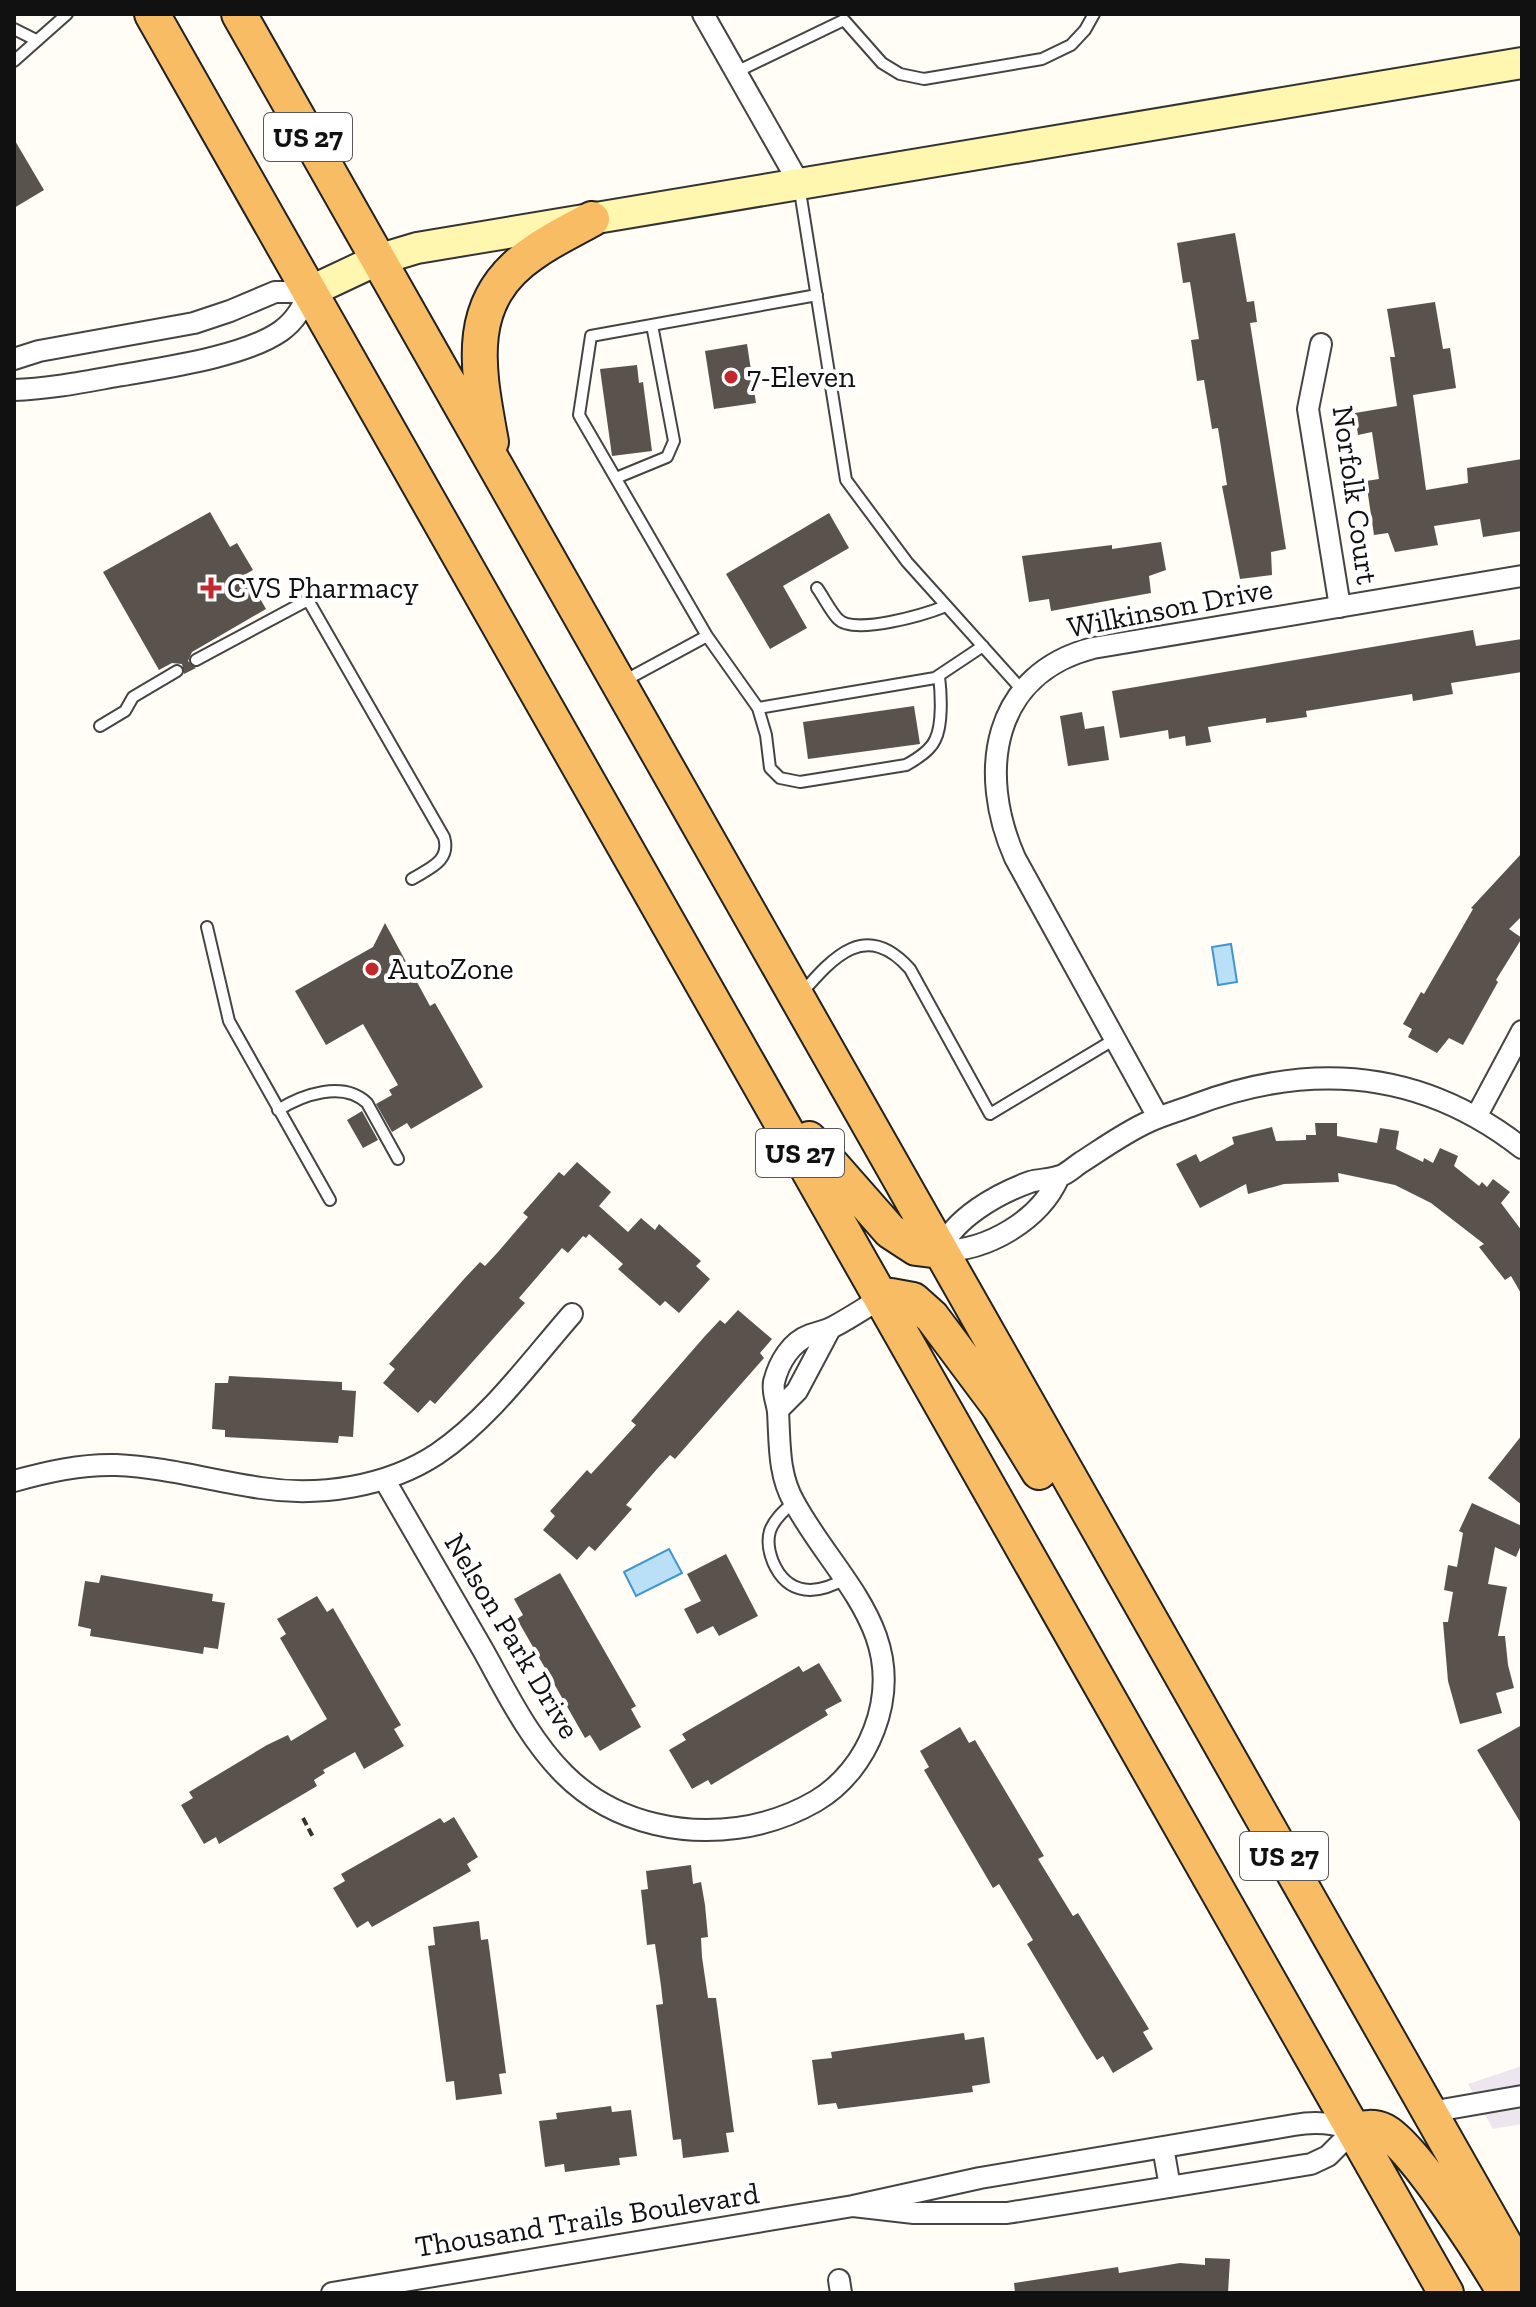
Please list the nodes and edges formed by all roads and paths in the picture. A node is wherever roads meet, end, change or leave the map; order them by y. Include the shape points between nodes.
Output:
1 (67, 14) edge
2 (152, 14) edge
3 (239, 14) edge
4 (703, 14) edge
5 (1094, 14) edge
6 (845, 17) edge
7 (14, 29) edge
8 (36, 40) junction
9 (14, 61) edge
10 (1522, 63) edge
11 (736, 72) junction
12 (799, 183) junction
13 (592, 219) junction
14 (377, 260) junction
15 (309, 292) junction
16 (817, 295) junction
17 (652, 325) junction
18 (1321, 344) dead end
19 (14, 359) edge
20 (14, 390) edge
21 (496, 466) junction
22 (616, 478) junction
23 (1522, 576) edge
24 (817, 588) dead end
25 (946, 606) junction
26 (1340, 607) junction
27 (707, 636) junction
28 (983, 646) junction
29 (196, 660) dead end
30 (177, 671) dead end
31 (939, 676) junction
32 (619, 684) junction
33 (1023, 691) junction
34 (758, 708) junction
35 (100, 726) dead end
36 (412, 879) dead end
37 (207, 927) dead end
38 (797, 999) junction
39 (1522, 1031) edge
40 (1115, 1039) junction
41 (764, 1087) junction
42 (278, 1110) junction
43 (1158, 1117) junction
44 (1476, 1117) junction
45 (1522, 1148) edge
46 (398, 1159) dead end
47 (1059, 1177) junction
48 (330, 1200) dead end
49 (940, 1251) junction
50 (881, 1298) junction
51 (572, 1314) dead end
52 (384, 1479) junction
53 (14, 1481) edge
54 (794, 1502) junction
55 (846, 1578) junction
56 (1235, 1769) junction
57 (303, 1818) dead end
58 (314, 1839) dead end
59 (1522, 2096) edge
60 (1430, 2112) junction
61 (1354, 2130) junction
62 (1163, 2147) junction
63 (1170, 2187) junction
64 (853, 2206) junction
65 (1522, 2275) edge
66 (332, 2293) edge
67 (1446, 2293) edge
68 (1505, 2293) edge

1 - 8 lane
2 - 15 highway, US 27
3 - 14 highway, US 27
4 - 11 street
5 - 6 lane via 1071,45 1042,59 924,79 882,63
6 - 11 lane
7 - 8 lane
8 - 9 lane
10 - 12 main road
11 - 12 street
12 - 13 main road
12 - 16 lane
13 - 14 main road via 417,248
13 - 21 highway via 532,253 504,277 489,302 480,330 479,373
14 - 15 main road
14 - 21 highway, US 27
15 - 19 street via 275,292 194,323
15 - 20 street via 291,323 241,348 176,366
15 - 41 highway, US 27
16 - 17 lane
16 - 25 lane via 846,480
17 - 22 lane via 674,441 667,457
17 - 22 lane via 591,336 579,415
18 - 26 street, Norfolk Court via 1308,409
21 - 32 highway, US 27
22 - 27 lane
23 - 26 street, Wilkinson Drive
24 - 25 lane via 838,619 852,625 882,624
25 - 28 lane
26 - 33 street, Wilkinson Drive via 1083,651 1050,665
27 - 32 lane
27 - 34 lane
28 - 31 lane
28 - 33 lane
29 - 36 lane via 308,600 444,837 443,858
30 - 35 lane via 133,697 125,711
31 - 34 lane
31 - 34 lane via 936,739 906,765 800,782 780,778 770,768
32 - 38 highway, US 27
33 - 40 street, Wilkinson Drive via 1002,727 996,754 1004,830
37 - 42 lane via 229,1021
38 - 40 lane via 835,957 853,946 874,945 896,954 910,969 990,1114
38 - 49 highway, US 27
39 - 44 street
40 - 43 street, Wilkinson Drive
41 - 49 highway via 890,1231 916,1248
41 - 50 highway, US 27
42 - 46 lane via 321,1093 360,1096
42 - 48 lane
43 - 44 street via 1261,1084 1332,1078 1412,1090
43 - 47 street
44 - 45 street
47 - 49 street via 1029,1182 967,1216 951,1230
47 - 49 street via 1047,1200 1029,1217 977,1246
49 - 56 highway, US 27
50 - 54 street, Nelson Park Drive via 830,1329 792,1344 774,1383 781,1462
50 - 56 highway via 913,1300 932,1317 1012,1425 1183,1725 1208,1754
50 - 61 highway, US 27
51 - 52 street via 468,1429 436,1455
52 - 53 street via 329,1490 282,1490 102,1465
52 - 55 street, Nelson Park Drive via 521,1719 552,1761 595,1799 653,1824 704,1830 758,1824 820,1799 851,1770 877,1722 883,1667 874,1629
54 - 55 street, Nelson Park Drive
54 - 55 lane via 770,1531 777,1569 788,1583 804,1590 823,1590
56 - 60 highway, US 27
57 - 58 path
59 - 60 street
60 - 65 highway, US 27
61 - 62 street, Thousand Trails Boulevard via 1313,2122
61 - 63 street, Thousand Trails Boulevard via 1328,2156 1311,2164
61 - 67 highway, US 27
61 - 68 highway via 1383,2130 1407,2151
62 - 63 street
62 - 64 street, Thousand Trails Boulevard
63 - 64 street, Thousand Trails Boulevard via 981,2215
64 - 66 street, Thousand Trails Boulevard

